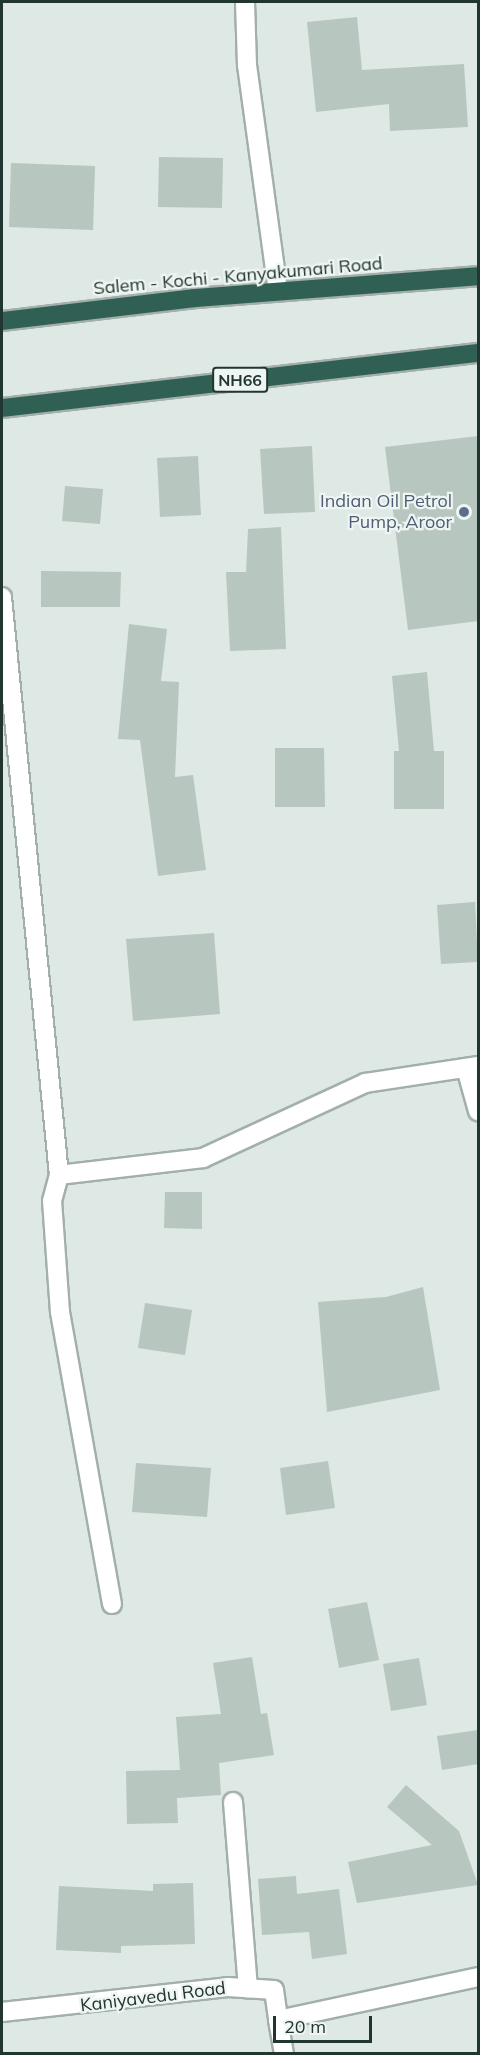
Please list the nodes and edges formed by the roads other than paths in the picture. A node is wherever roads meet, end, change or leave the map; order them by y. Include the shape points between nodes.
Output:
1 (244, 2) edge
2 (478, 276) edge
3 (278, 291) junction
4 (2, 321) edge
5 (478, 353) edge
6 (2, 408) edge
7 (2, 597) edge
8 (472, 1067) edge
9 (478, 1111) edge
10 (59, 1175) junction
11 (112, 1604) dead end
12 (233, 1802) dead end
13 (478, 1977) edge
14 (248, 1988) junction
15 (2, 2012) edge
16 (278, 2020) junction
17 (284, 2054) edge

1 - 3 street via 247,64
2 - 3 highway, Salem - Kochi - Kanyakumari Road
3 - 4 highway, Salem - Kochi - Kanyakumari Road
5 - 6 highway, NH66
7 - 10 street
8 - 9 street
8 - 10 street via 365,1083 203,1158
10 - 11 street via 52,1201 60,1312
12 - 14 street
13 - 16 street
14 - 15 street, Kaniyavedu Road
14 - 16 street, Kaniyavedu Road via 274,1990
16 - 17 street

